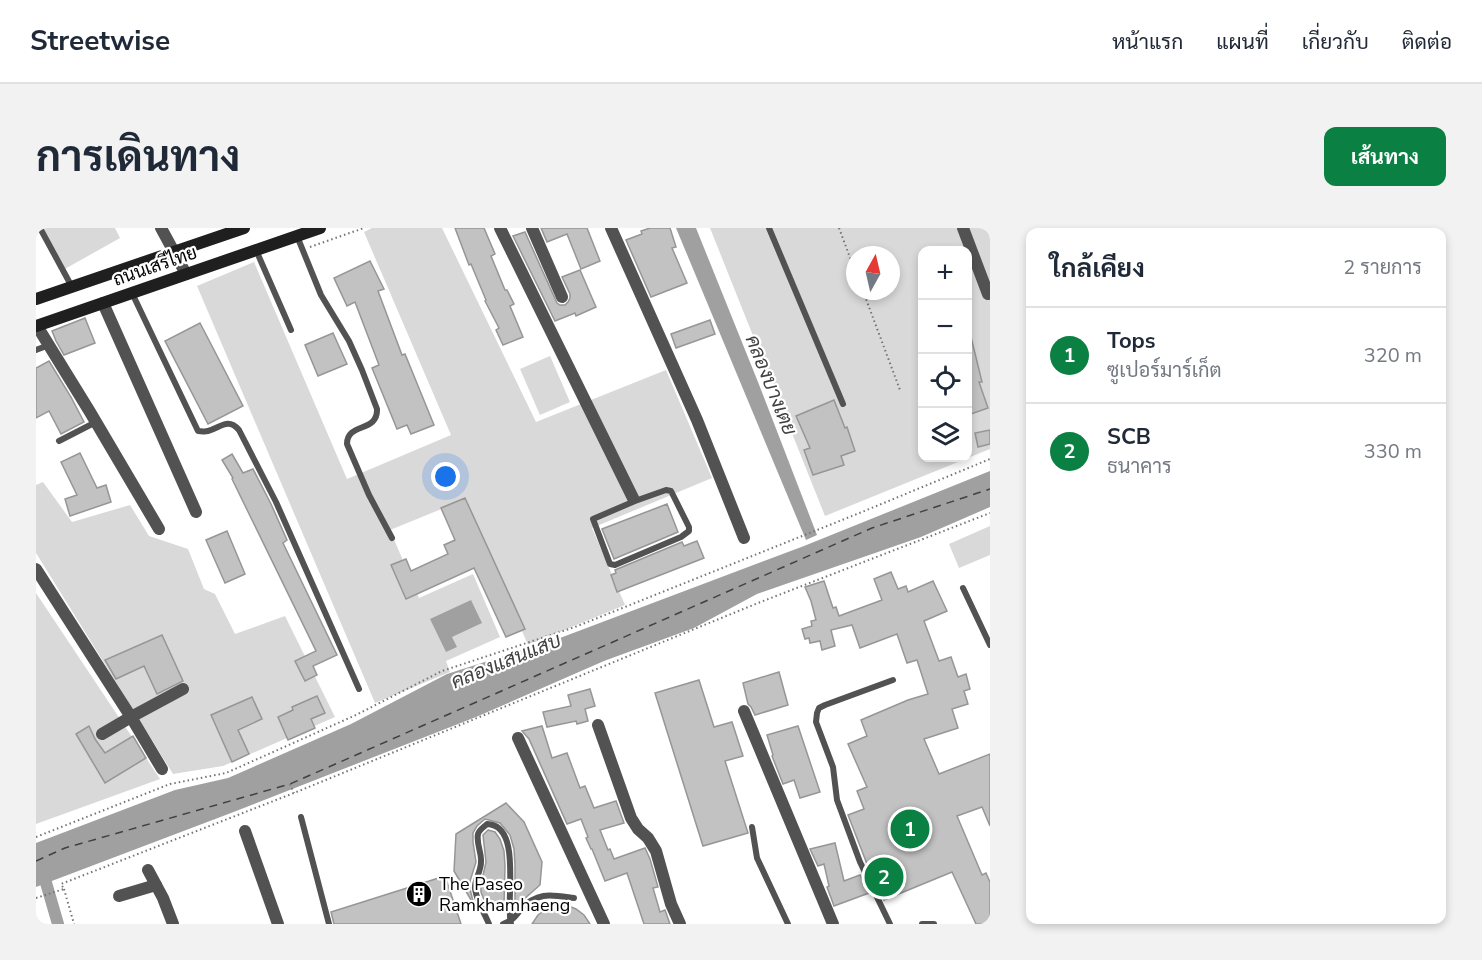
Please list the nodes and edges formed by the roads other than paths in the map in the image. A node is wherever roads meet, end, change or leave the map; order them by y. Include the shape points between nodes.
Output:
1 (40, 228) edge
2 (160, 228) edge
3 (244, 228) edge
4 (320, 228) edge
5 (500, 228) edge
6 (532, 228) edge
7 (611, 228) edge
8 (769, 228) edge
9 (963, 228) edge
10 (297, 236) junction
11 (256, 250) junction
12 (174, 251) junction
13 (186, 274) junction
14 (72, 287) junction
15 (132, 293) junction
16 (988, 294) dead end
17 (562, 297) dead end
18 (36, 299) edge
19 (103, 303) junction
20 (36, 326) edge
21 (291, 330) dead end
22 (49, 345) junction
23 (36, 350) edge
24 (843, 404) dead end
25 (96, 422) junction
26 (59, 441) dead end
27 (634, 499) junction
28 (196, 513) dead end
29 (159, 529) dead end
30 (392, 538) dead end
31 (744, 538) dead end
32 (36, 569) edge
33 (963, 588) dead end
34 (990, 645) edge
35 (894, 680) dead end
36 (183, 689) dead end
37 (359, 689) dead end
38 (744, 711) dead end
39 (131, 717) junction
40 (598, 725) dead end
41 (102, 734) dead end
42 (518, 738) dead end
43 (162, 769) dead end
44 (301, 817) dead end
45 (752, 828) dead end
46 (245, 831) dead end
47 (148, 870) dead end
48 (156, 885) junction
49 (119, 896) dead end
50 (574, 898) dead end
51 (508, 923) edge
52 (173, 924) edge
53 (278, 924) edge
54 (329, 924) edge
55 (489, 924) edge
56 (604, 924) edge
57 (680, 924) edge
58 (788, 924) edge
59 (833, 924) edge
60 (890, 924) edge
61 (922, 924) edge
62 (934, 924) edge

1 - 14 lane
2 - 12 street
3 - 12 main road, ถนนเสรีไทย
4 - 10 main road, ถนนเสรีไทย
5 - 27 street
6 - 17 street
7 - 31 street via 697,420
8 - 24 lane
9 - 16 street
10 - 11 main road, ถนนเสรีไทย
10 - 30 lane via 378,412 376,419 351,433 347,444
11 - 13 main road, ถนนเสรีไทย
11 - 21 lane
12 - 13 street
12 - 14 main road, ถนนเสรีไทย
13 - 15 main road, ถนนเสรีไทย
14 - 18 main road, ถนนเสรีไทย
15 - 19 main road, ถนนเสรีไทย
15 - 37 lane via 198,431 229,424 239,430 276,502
19 - 20 main road, ถนนเสรีไทย
19 - 28 street
20 - 22 street
22 - 23 lane
22 - 25 street
25 - 26 lane
25 - 29 street
27 - 27 lane via 593,519 612,565 689,531 671,491
32 - 39 street
33 - 34 lane
35 - 60 lane via 825,705 819,708 816,718 833,767 837,800 860,862
36 - 39 street
38 - 59 street
39 - 41 street
39 - 43 street
40 - 57 street via 631,818 656,851
42 - 56 street
44 - 54 lane
45 - 58 lane via 758,858
46 - 53 street
47 - 48 street
48 - 49 street
48 - 52 street
50 - 51 lane via 537,897
51 - 55 lane via 511,868 506,839 496,825 487,824 478,834 482,859 474,884
61 - 62 lane

